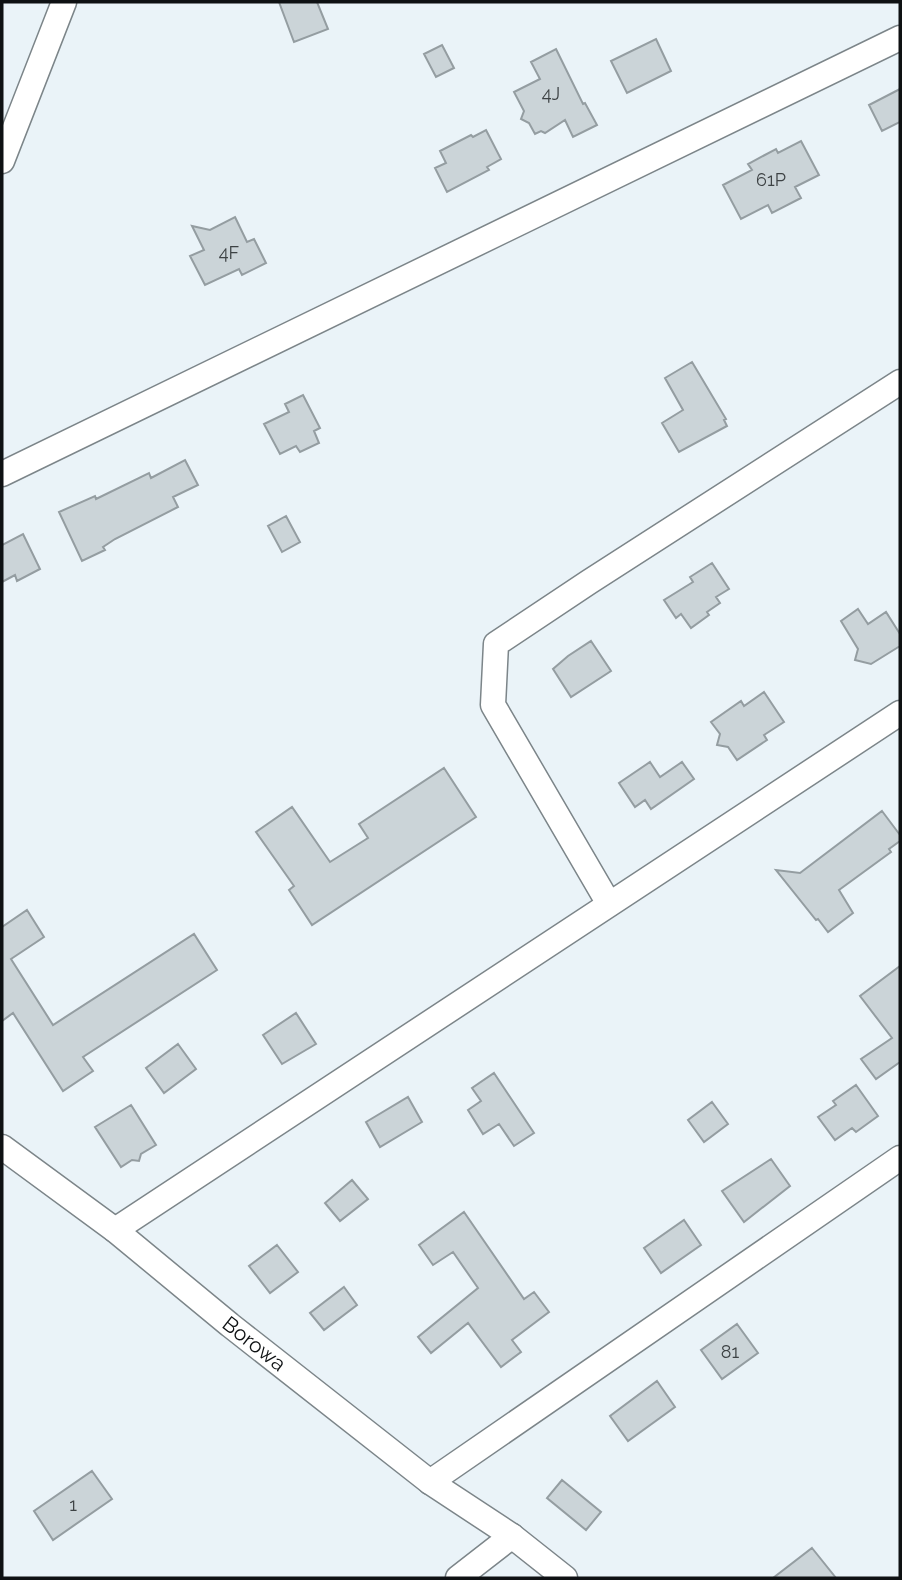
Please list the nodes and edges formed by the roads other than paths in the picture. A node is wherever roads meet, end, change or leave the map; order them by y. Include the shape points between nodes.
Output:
1 (64, 2) edge
2 (900, 38) edge
3 (2, 161) edge
4 (900, 382) edge
5 (2, 474) edge
6 (900, 713) edge
7 (609, 904) junction
8 (2, 1147) edge
9 (900, 1158) edge
10 (114, 1230) junction
11 (430, 1482) junction
12 (512, 1536) junction
13 (458, 1578) edge
14 (565, 1578) edge

1 - 3 street
2 - 5 street
4 - 7 street via 496,644 493,705
6 - 7 street
7 - 10 street
8 - 10 street, Borowa
9 - 11 street
10 - 11 street, Borowa
11 - 12 street, Borowa
12 - 13 street
12 - 14 street, Borowa

